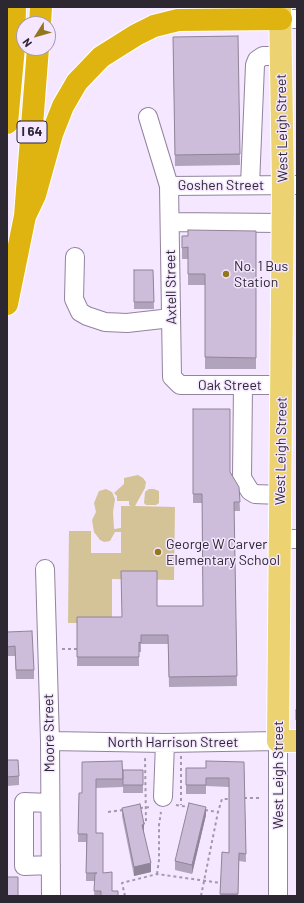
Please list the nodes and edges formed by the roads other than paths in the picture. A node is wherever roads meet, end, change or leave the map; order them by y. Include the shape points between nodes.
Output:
1 (15, 7) edge
2 (286, 15) edge
3 (37, 56) edge
4 (280, 56) junction
5 (148, 117) dead end
6 (7, 124) edge
7 (250, 185) junction
8 (290, 185) edge
9 (169, 186) junction
10 (25, 216) junction
11 (170, 222) junction
12 (282, 223) junction
13 (76, 257) dead end
14 (7, 304) edge
15 (171, 318) junction
16 (180, 385) joint
17 (243, 385) junction
18 (281, 385) junction
19 (280, 496) junction
20 (288, 539) edge
21 (45, 569) dead end
22 (50, 741) junction
23 (288, 741) edge
24 (165, 743) junction
25 (163, 801) road end
26 (50, 803) junction
27 (51, 865) junction
28 (51, 896) edge
29 (278, 896) edge

1 - 6 highway, I 64
2 - 4 main road, West Leigh Street
2 - 10 highway via 178,20 154,26 101,57 77,82 63,106 52,134 35,195
3 - 10 highway, I 64
4 - 7 street via 260,58 255,65
4 - 8 main road, West Leigh Street
5 - 9 street, Axtell Street
7 - 8 street, Goshen Street
7 - 9 street, Goshen Street
8 - 12 main road, West Leigh Street
9 - 11 street, Axtell Street
10 - 14 highway, I 64
11 - 12 street
11 - 15 street, Axtell Street
12 - 18 main road, West Leigh Street
13 - 15 street via 74,299 80,312 105,322 127,323
15 - 16 street, Axtell Street via 172,377
16 - 17 street, Oak Street
17 - 18 street, Oak Street
17 - 19 street via 242,478 255,494
18 - 19 main road, West Leigh Street
19 - 20 main road, West Leigh Street
20 - 23 main road, West Leigh Street
21 - 22 street, Moore Street
22 - 24 street, North Harrison Street
22 - 26 street, Moore Street
23 - 24 street, North Harrison Street
23 - 29 street, West Leigh Street
24 - 25 street
26 - 27 street, Moore Street
26 - 27 street via 24,802 24,866
27 - 28 street, Moore Street

